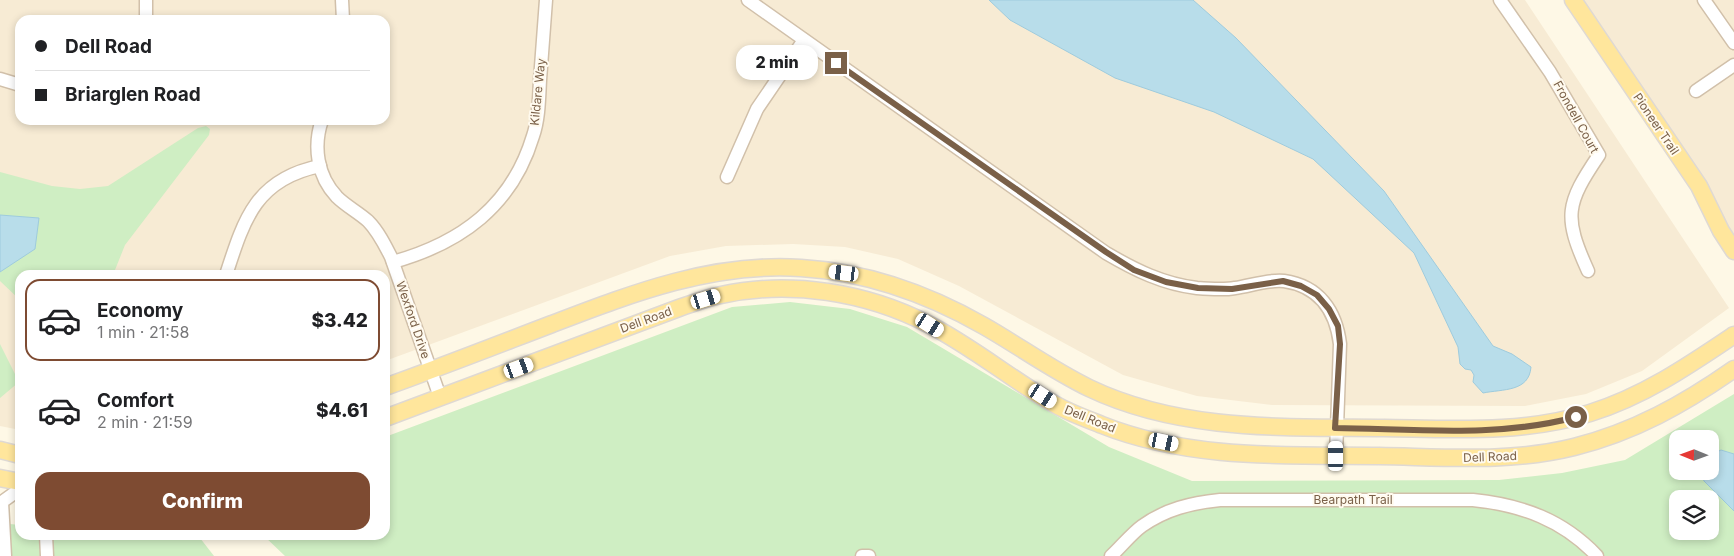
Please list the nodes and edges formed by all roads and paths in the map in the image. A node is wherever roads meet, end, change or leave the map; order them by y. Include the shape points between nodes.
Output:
1 (146, 0) edge
2 (342, 0) edge
3 (546, 0) edge
4 (748, 0) edge
5 (1500, 0) edge
6 (1573, 0) edge
7 (1704, 0) edge
8 (146, 15) edge
9 (343, 15) edge
10 (804, 40) junction
11 (1734, 43) edge
12 (1734, 65) edge
13 (0, 79) edge
14 (15, 84) edge
15 (1696, 91) dead end
16 (321, 125) edge
17 (320, 166) junction
18 (727, 177) dead end
19 (1734, 251) edge
20 (393, 262) junction
21 (228, 270) edge
22 (1588, 271) dead end
23 (1734, 335) edge
24 (1734, 369) edge
25 (430, 370) junction
26 (390, 385) edge
27 (440, 397) junction
28 (390, 416) edge
29 (1335, 428) junction
30 (0, 450) edge
31 (15, 454) edge
32 (1336, 456) junction
33 (0, 478) edge
34 (15, 481) edge
35 (15, 493) edge
36 (46, 540) edge
37 (5, 556) edge
38 (47, 556) edge
39 (862, 556) edge
40 (869, 556) edge
41 (1111, 556) edge
42 (1597, 556) edge

1 - 8 street
2 - 9 street
3 - 20 street, Kildare Way via 534,135 506,193 459,235
4 - 10 street
5 - 22 street, Frondell Court via 1550,72 1599,155 1578,187 1571,213 1574,240
6 - 19 main road, Pioneer Trail via 1698,186
7 - 11 street
10 - 18 street via 757,109
10 - 29 street via 1134,270 1166,282 1198,288 1232,289 1283,281 1317,295 1338,326 1340,344
12 - 15 street
13 - 14 street
16 - 17 street, Wexford Drive via 317,147
17 - 20 street, Wexford Drive via 337,197 368,222 382,239
17 - 21 street via 298,171 262,194 240,231
20 - 25 street, Wexford Drive
23 - 29 main road via 1670,378 1636,396 1563,420 1532,427 1481,430
24 - 32 main road, Dell Road via 1658,417 1603,439 1566,449 1503,457
25 - 26 main road
25 - 27 street, Wexford Drive
25 - 29 main road via 655,286 723,271 799,268 844,273 937,302 1090,388 1152,411 1218,424
27 - 28 main road, Dell Road
27 - 32 main road, Dell Road via 720,295 747,290 808,290 867,300 899,310 930,325 1058,406 1106,426 1149,439 1221,453
29 - 32 street
30 - 31 main road
33 - 34 main road
35 - 37 street via 2,502
36 - 38 street
39 - 40 street
41 - 42 street, Bearpath Trail via 1141,527 1192,503 1220,500 1473,500 1504,503 1534,512 1562,526

